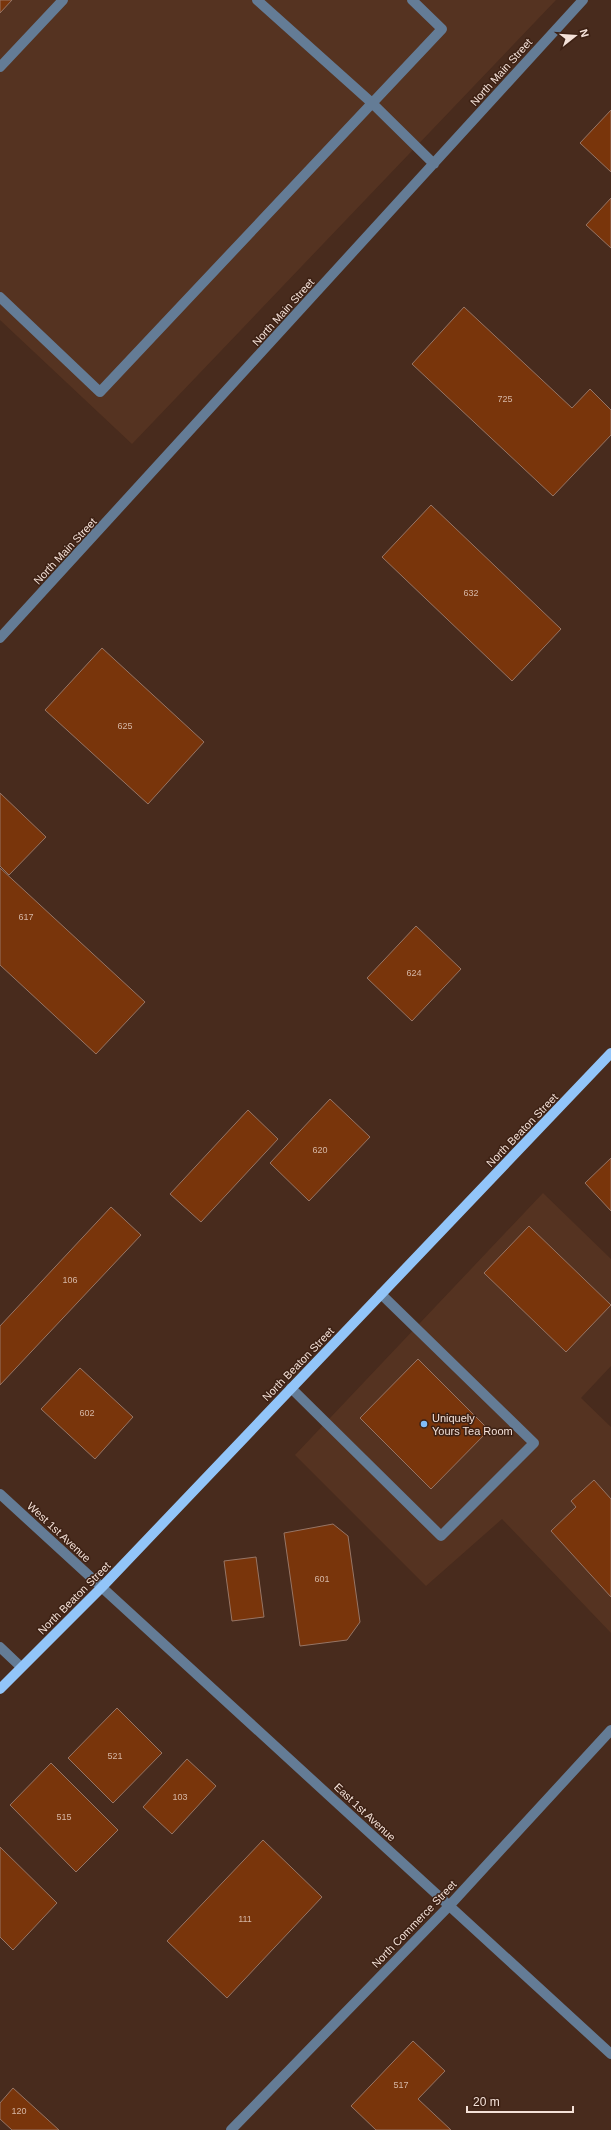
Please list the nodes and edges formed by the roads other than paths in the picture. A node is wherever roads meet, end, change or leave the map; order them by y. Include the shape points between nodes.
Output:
1 (63, 0) edge
2 (257, 0) edge
3 (412, 0) edge
4 (583, 0) edge
5 (0, 67) edge
6 (372, 104) junction
7 (434, 164) junction
8 (0, 297) edge
9 (0, 638) edge
10 (611, 1053) edge
11 (381, 1294) junction
12 (291, 1388) junction
13 (0, 1494) edge
14 (102, 1587) junction
15 (0, 1647) edge
16 (22, 1667) junction
17 (0, 1689) edge
18 (611, 1730) edge
19 (449, 1906) junction
20 (611, 2054) edge
21 (231, 2130) edge

1 - 5 street
2 - 6 street
3 - 6 street via 442,29
4 - 7 street, North Main Street
6 - 7 street
6 - 8 street via 100,392
7 - 9 street, North Main Street
10 - 11 main road, North Beaton Street
11 - 12 main road, North Beaton Street
11 - 12 street via 534,1443 441,1536
12 - 14 main road, North Beaton Street
13 - 14 street, West 1st Avenue
14 - 16 main road, North Beaton Street
14 - 19 street, East 1st Avenue
15 - 16 street
16 - 17 main road, North Beaton Street
18 - 19 street, North Commerce Street
19 - 20 street, East 1st Avenue
19 - 21 street, North Commerce Street

